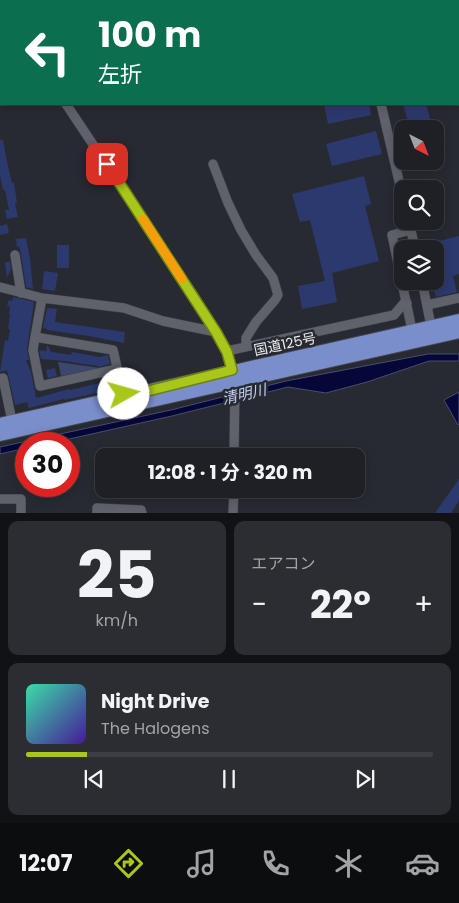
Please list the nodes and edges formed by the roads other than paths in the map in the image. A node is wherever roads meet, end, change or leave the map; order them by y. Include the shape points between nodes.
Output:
1 (67, 105) edge
2 (381, 105) edge
3 (213, 164) dead end
4 (399, 180) edge
5 (402, 230) edge
6 (394, 241) edge
7 (15, 255) dead end
8 (0, 287) edge
9 (405, 290) edge
10 (424, 290) edge
11 (21, 293) junction
12 (42, 298) junction
13 (459, 298) edge
14 (407, 303) junction
15 (427, 305) junction
16 (459, 320) edge
17 (431, 326) junction
18 (412, 330) junction
19 (216, 332) junction
20 (459, 332) edge
21 (35, 337) junction
22 (422, 340) junction
23 (246, 347) junction
24 (227, 352) junction
25 (117, 369) junction
26 (232, 370) junction
27 (0, 379) edge
28 (235, 383) junction
29 (124, 397) junction
30 (6, 423) edge
31 (0, 436) edge
32 (234, 448) edge
33 (234, 498) edge
34 (0, 499) edge
35 (21, 513) edge
36 (97, 513) edge
37 (142, 513) edge
38 (233, 513) edge

1 - 19 street
2 - 4 street
3 - 23 street via 228,202 256,255 273,278 278,295 246,338
5 - 6 street via 392,235
7 - 11 street
8 - 11 street
9 - 14 street
10 - 15 street
11 - 12 street
12 - 19 street via 124,308 163,322
12 - 21 street
13 - 15 street
14 - 18 street
14 - 23 street via 394,315
15 - 17 street
16 - 17 highway, 国道125号
17 - 18 highway, 国道125号
17 - 22 street
18 - 22 street
18 - 26 highway, 国道125号
19 - 24 street
20 - 22 highway, 国道125号
21 - 25 street via 113,350
21 - 25 street via 33,350 40,386
22 - 28 highway, 国道125号
23 - 24 street
24 - 26 street
25 - 29 street
26 - 28 street
26 - 29 highway, 国道125号
27 - 30 street via 3,378
28 - 31 highway, 国道125号
28 - 32 street
29 - 30 highway, 国道125号
33 - 38 street
34 - 35 street via 21,499
36 - 37 street via 98,508 141,510

